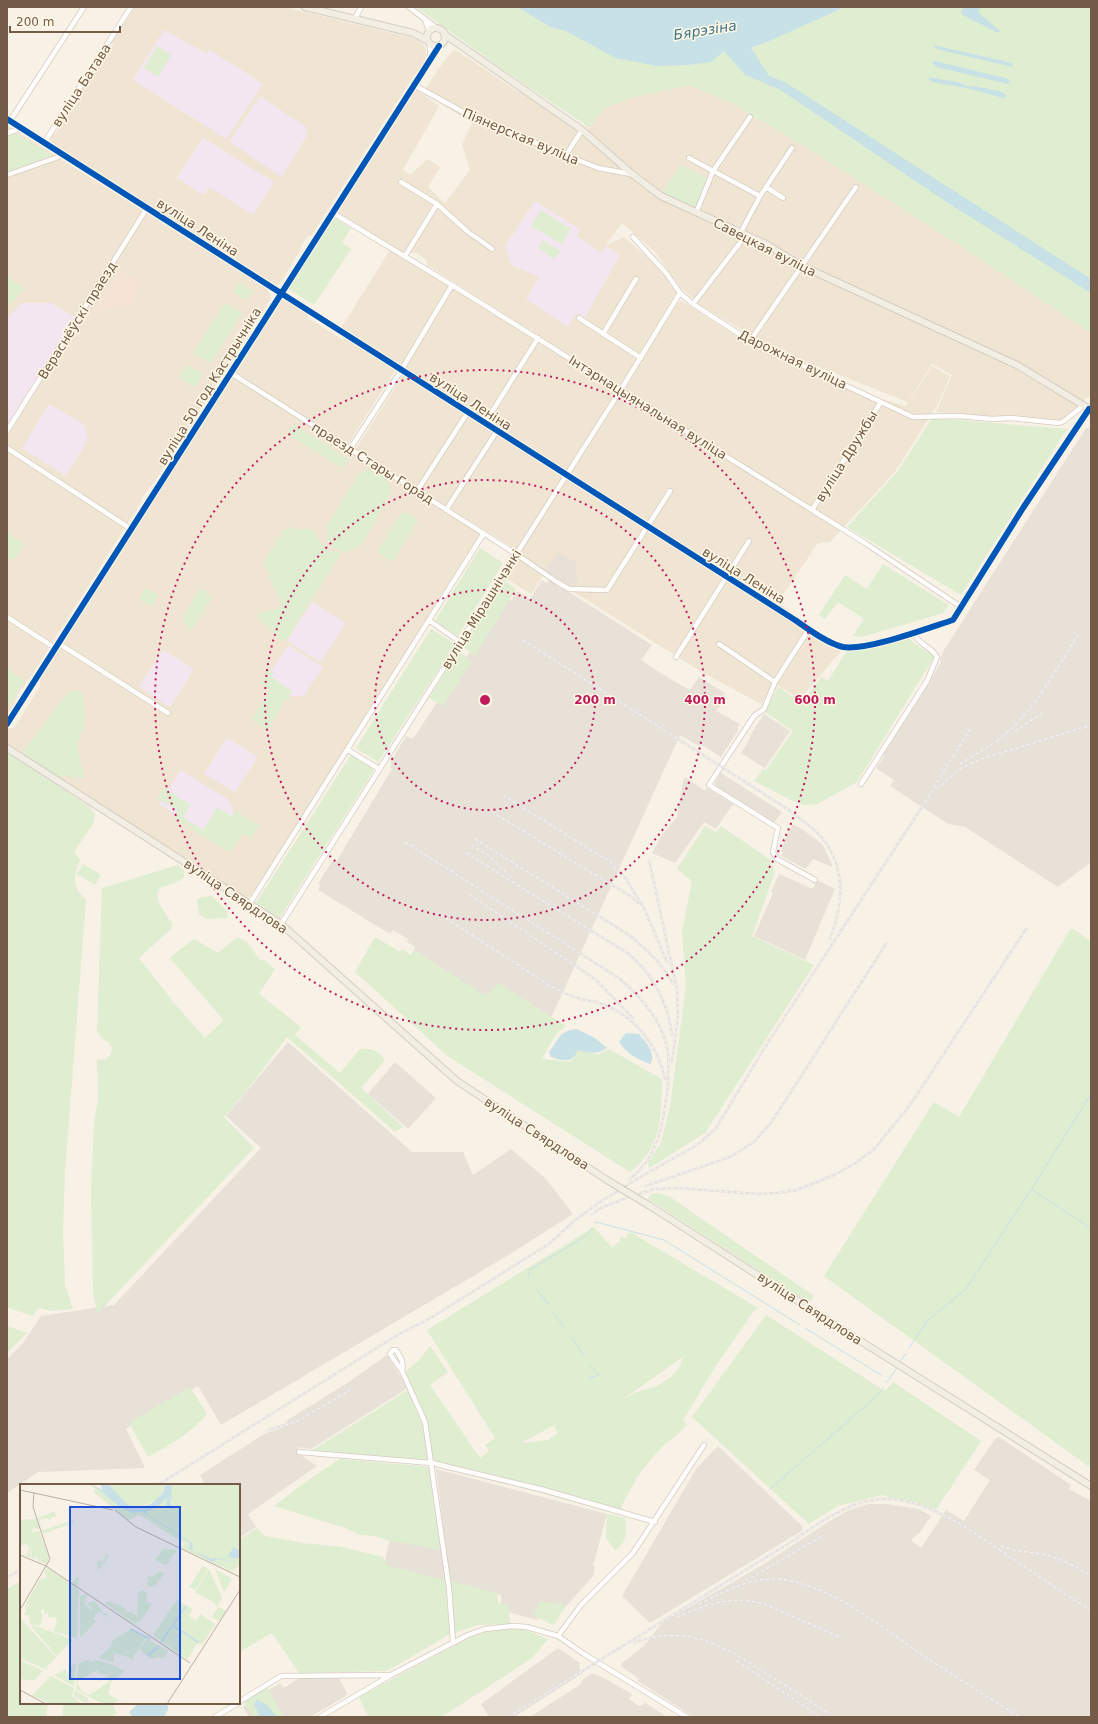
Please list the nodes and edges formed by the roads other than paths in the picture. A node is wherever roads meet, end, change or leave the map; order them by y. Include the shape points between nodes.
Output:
1 (84, 7) edge
2 (131, 7) edge
3 (305, 7) edge
4 (361, 7) edge
5 (409, 7) edge
6 (422, 17) junction
7 (355, 19) junction
8 (438, 29) junction
9 (444, 34) junction
10 (429, 37) junction
11 (441, 44) junction
12 (461, 46) junction
13 (429, 61) junction
14 (414, 85) junction
15 (750, 117) dead end
16 (9, 120) edge
17 (22, 128) junction
18 (582, 130) junction
19 (7, 133) edge
20 (44, 143) junction
21 (792, 148) dead end
22 (64, 155) junction
23 (566, 155) junction
24 (689, 158) dead end
25 (713, 171) junction
26 (632, 174) junction
27 (7, 175) edge
28 (401, 182) dead end
29 (766, 187) junction
30 (856, 187) dead end
31 (760, 196) junction
32 (783, 198) dead end
33 (437, 204) junction
34 (147, 208) junction
35 (332, 213) junction
36 (696, 213) junction
37 (743, 233) junction
38 (633, 237) dead end
39 (492, 250) dead end
40 (405, 256) junction
41 (802, 266) junction
42 (636, 279) dead end
43 (452, 285) junction
44 (680, 293) junction
45 (281, 294) junction
46 (693, 304) junction
47 (579, 318) dead end
48 (603, 334) junction
49 (538, 338) junction
50 (750, 341) junction
51 (641, 358) junction
52 (402, 369) junction
53 (231, 373) junction
54 (620, 391) junction
55 (881, 402) junction
56 (1084, 405) junction
57 (1090, 410) edge
58 (468, 412) junction
59 (485, 423) junction
60 (7, 431) edge
61 (497, 431) junction
62 (7, 448) edge
63 (350, 449) junction
64 (566, 475) junction
65 (417, 491) junction
66 (670, 491) dead end
67 (446, 510) junction
68 (812, 510) junction
69 (647, 527) junction
70 (132, 528) junction
71 (484, 533) junction
72 (749, 541) dead end
73 (516, 554) junction
74 (727, 577) junction
75 (961, 607) junction
76 (7, 617) edge
77 (430, 621) junction
78 (809, 629) junction
79 (914, 632) junction
80 (460, 642) junction
81 (58, 643) junction
82 (719, 644) dead end
83 (55, 648) junction
84 (676, 657) dead end
85 (775, 682) junction
86 (168, 713) dead end
87 (7, 724) edge
88 (7, 748) edge
89 (348, 750) junction
90 (379, 769) junction
91 (861, 784) dead end
92 (815, 880) dead end
93 (250, 903) junction
94 (281, 924) junction
95 (402, 1371) dead end
96 (704, 1445) dead end
97 (299, 1452) dead end
98 (432, 1463) junction
99 (1091, 1486) edge
100 (655, 1522) junction
101 (558, 1636) junction
102 (453, 1642) junction
103 (391, 1675) junction
104 (240, 1702) edge
105 (236, 1704) edge
106 (215, 1717) edge
107 (320, 1717) edge
108 (687, 1717) edge

1 - 16 street
2 - 20 street, вуліца Батава
3 - 7 main road, Савецкая вуліца
4 - 7 street
5 - 6 street
6 - 8 street
6 - 10 street
7 - 10 main road, Савецкая вуліца
8 - 9 main road, Савецкая вуліца
8 - 10 main road
9 - 11 main road
9 - 12 main road, Савецкая вуліца
10 - 11 main road, Савецкая вуліца
10 - 13 street, вуліца 50 год Кастрычніка
11 - 12 main road, Савецкая вуліца via 452,43
11 - 13 street, вуліца 50 год Кастрычніка
12 - 18 main road, Савецкая вуліца
13 - 14 street, вуліца 50 год Кастрычніка
14 - 23 street, Піянерская вуліца via 476,119
14 - 35 street, вуліца 50 год Кастрычніка
15 - 25 street
16 - 17 street, вуліца Леніна
17 - 19 street
17 - 20 street, вуліца Леніна
18 - 23 street
18 - 26 main road, Савецкая вуліца
20 - 22 street, вуліца Леніна
21 - 29 street
22 - 27 street
22 - 34 street, вуліца Леніна
23 - 26 street, Піянерская вуліца via 598,168
24 - 25 street
25 - 31 street
25 - 36 street
26 - 36 main road, Савецкая вуліца via 661,196
28 - 33 street
29 - 31 street
29 - 32 street
30 - 41 street
31 - 37 street
33 - 39 street
33 - 40 street
34 - 45 street, вуліца Леніна
34 - 60 street, Вераснёўскі праезд
35 - 40 street, Інтэрнацыянальная вуліца
35 - 45 street, вуліца 50 год Кастрычніка
36 - 37 main road, Савецкая вуліца
37 - 41 main road, Савецкая вуліца
37 - 46 street
38 - 44 street, Дарожная вуліца via 667,274
40 - 43 street, Інтэрнацыянальная вуліца
41 - 50 street
41 - 56 main road, Савецкая вуліца via 1017,365
42 - 48 street
43 - 49 street, Інтэрнацыянальная вуліца
43 - 52 street
44 - 46 street, Дарожная вуліца
44 - 51 street, вуліца Мірашнічэнкі
45 - 52 street, вуліца Леніна
45 - 53 street, вуліца 50 год Кастрычніка
46 - 50 street, Дарожная вуліца
47 - 48 street
48 - 51 street
49 - 54 street, Інтэрнацыянальная вуліца
49 - 59 street
50 - 55 street, Дарожная вуліца
51 - 54 street, вуліца Мірашнічэнкі
52 - 58 street, вуліца Леніна
52 - 63 street
53 - 63 street, праезд Стары Горад
53 - 70 street, вуліца 50 год Кастрычніка
54 - 64 street, вуліца Мірашнічэнкі
54 - 68 street, Інтэрнацыянальная вуліца
55 - 56 street, Дарожная вуліца via 913,417 1011,418 1059,423
55 - 68 street, вуліца Дружбы
56 - 57 main road, Савецкая вуліца
57 - 75 street, вуліца Леніна via 1023,508
58 - 59 street, вуліца Леніна
58 - 65 street
59 - 61 street, вуліца Леніна
61 - 64 street, вуліца Леніна
61 - 67 street
62 - 70 street
63 - 65 street, праезд Стары Горад
64 - 69 street, вуліца Леніна
64 - 73 street, вуліца Мірашнічэнкі
65 - 67 street, праезд Стары Горад
66 - 69 street
67 - 71 street, праезд Стары Горад
68 - 75 street, Інтэрнацыянальная вуліца
69 - 73 street, праезд Стары Горад via 607,590 569,588
69 - 74 street, вуліца Леніна
70 - 81 street, вуліца 50 год Кастрычніка
71 - 73 street, праезд Стары Горад
71 - 77 street
72 - 74 street
73 - 80 street, вуліца Мірашнічэнкі
74 - 78 street, вуліца Леніна
74 - 84 street
75 - 79 street, вуліца Леніна via 953,620
76 - 83 street
77 - 80 street
77 - 89 street
78 - 79 street, вуліца Леніна via 842,647 861,647
78 - 85 street
79 - 91 street via 916,638 937,657 927,680
80 - 90 street, вуліца Мірашнічэнкі
81 - 83 street, вуліца 50 год Кастрычніка
81 - 86 street
82 - 85 street
83 - 87 street, вуліца 50 год Кастрычніка
85 - 92 street via 764,709 754,716 709,785 778,828 773,852 777,858
88 - 93 main road, вуліца Свярдлова
89 - 90 street
89 - 93 street
90 - 94 street, вуліца Мірашнічэнкі
93 - 94 main road, вуліца Свярдлова
94 - 99 main road, вуліца Свярдлова, bridge via 457,1081 607,1180
95 - 98 street via 425,1422
96 - 100 street
97 - 98 street
98 - 100 street via 544,1490
98 - 102 street via 449,1588
100 - 101 street via 633,1554 580,1605
101 - 102 street via 527,1627 513,1626 485,1629
101 - 108 street
102 - 103 street
103 - 104 street via 281,1676
103 - 107 street
105 - 106 street

